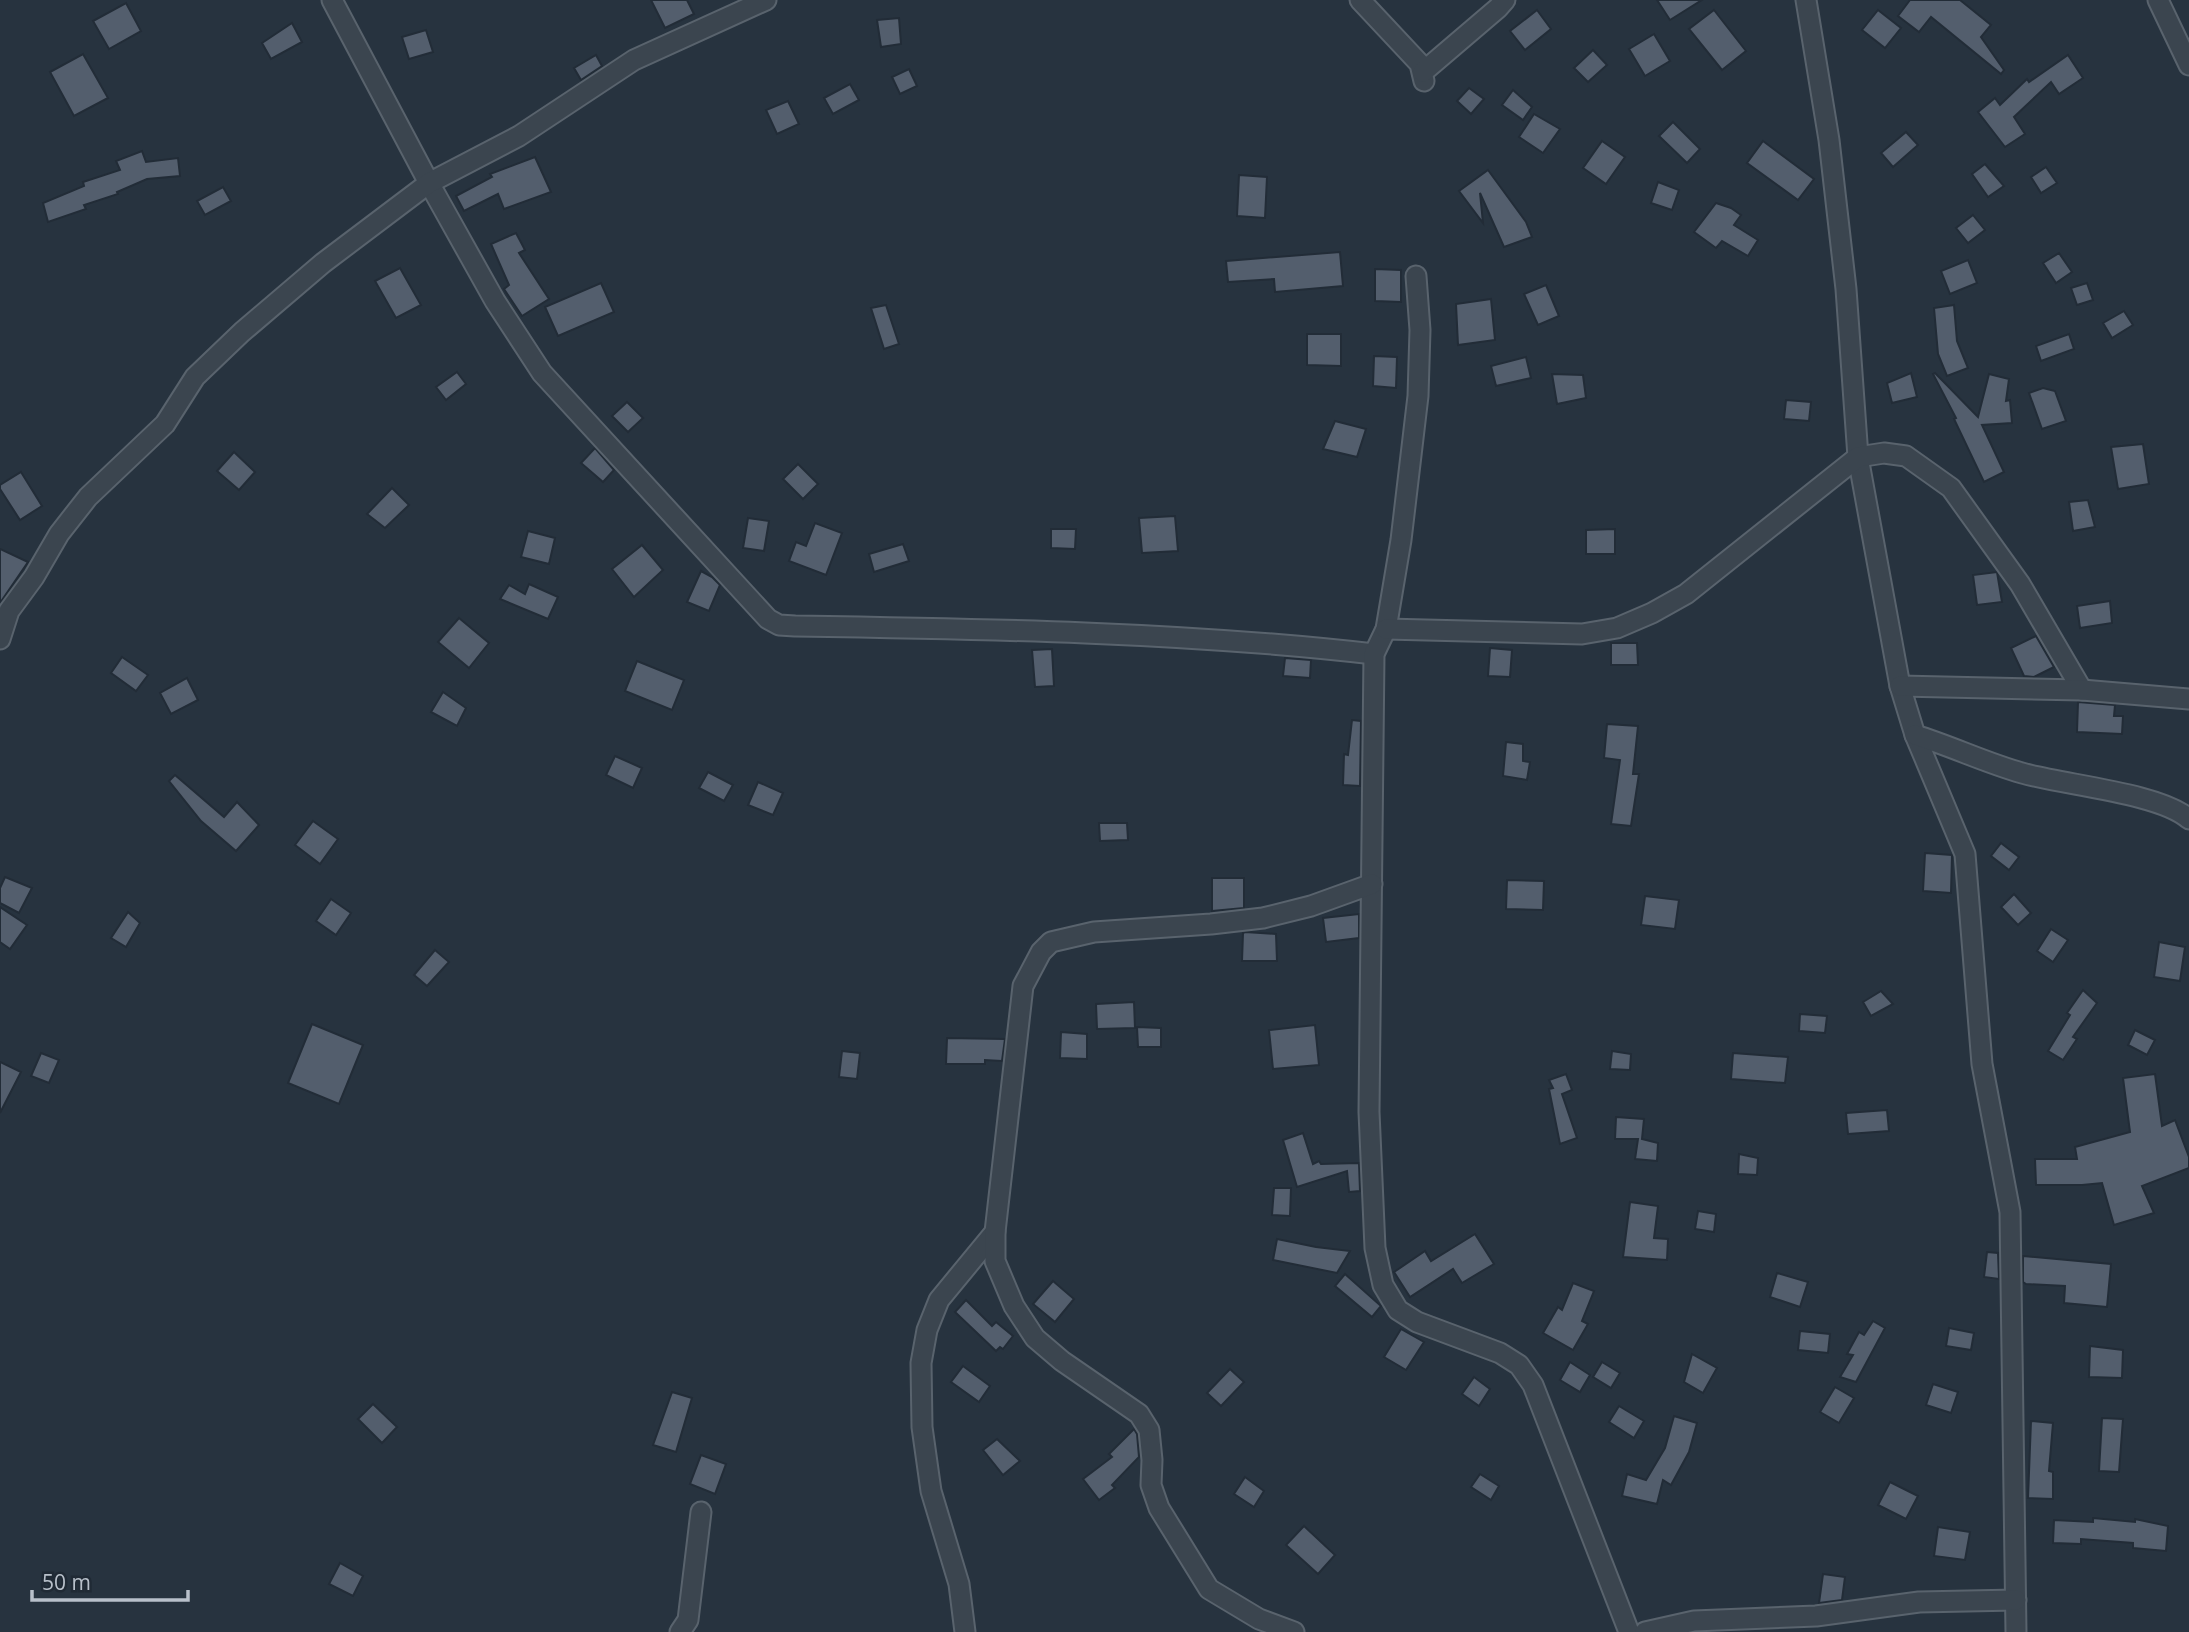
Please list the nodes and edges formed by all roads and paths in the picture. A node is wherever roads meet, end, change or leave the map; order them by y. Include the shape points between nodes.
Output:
1 (332, 0) edge
2 (766, 0) edge
3 (1360, 0) edge
4 (1505, 0) edge
5 (1806, 0) edge
6 (2158, 0) edge
7 (2189, 65) edge
8 (429, 183) junction
9 (1416, 276) dead end
10 (1858, 457) junction
11 (1386, 629) junction
12 (0, 639) edge
13 (1374, 654) junction
14 (1900, 687) junction
15 (2082, 691) junction
16 (2189, 699) edge
17 (1915, 735) junction
18 (2189, 819) edge
19 (1372, 884) junction
20 (995, 1232) junction
21 (701, 1512) dead end
22 (2016, 1600) junction
23 (680, 1632) edge
24 (965, 1632) edge
25 (1294, 1632) edge
26 (1629, 1632) edge
27 (1645, 1632) edge
28 (2016, 1632) edge

1 - 8 street
2 - 8 street via 634,60 519,136
3 - 4 street via 1420,64 1423,77
5 - 10 street via 1831,153
6 - 7 street
8 - 12 street via 323,262 195,377 164,424 88,497 59,534 9,611
8 - 13 street via 495,301 542,373 768,619 779,625 1043,630
9 - 11 street via 1418,396
10 - 11 street via 1686,594 1617,628 1582,634
10 - 14 street
10 - 15 street via 1906,456 1955,492 2020,584
11 - 13 street
13 - 19 street
14 - 15 street
14 - 17 street
15 - 16 street
17 - 18 street via 2021,773 2156,802
17 - 22 street via 1965,854 1982,1064 2010,1212
19 - 20 street via 1263,918 1094,932 1051,942 1023,986
19 - 26 street via 1369,1112 1375,1248 1382,1285 1398,1310 1417,1322 1500,1353 1519,1365 1534,1385
20 - 24 street via 939,1300 921,1363 922,1427 931,1491 959,1584
20 - 25 street via 995,1261 1014,1306 1035,1338 1139,1414 1149,1430 1151,1485 1159,1508 1209,1589 1259,1619
21 - 23 street via 688,1620
22 - 27 street via 1919,1602 1816,1616 1694,1621
22 - 28 street

